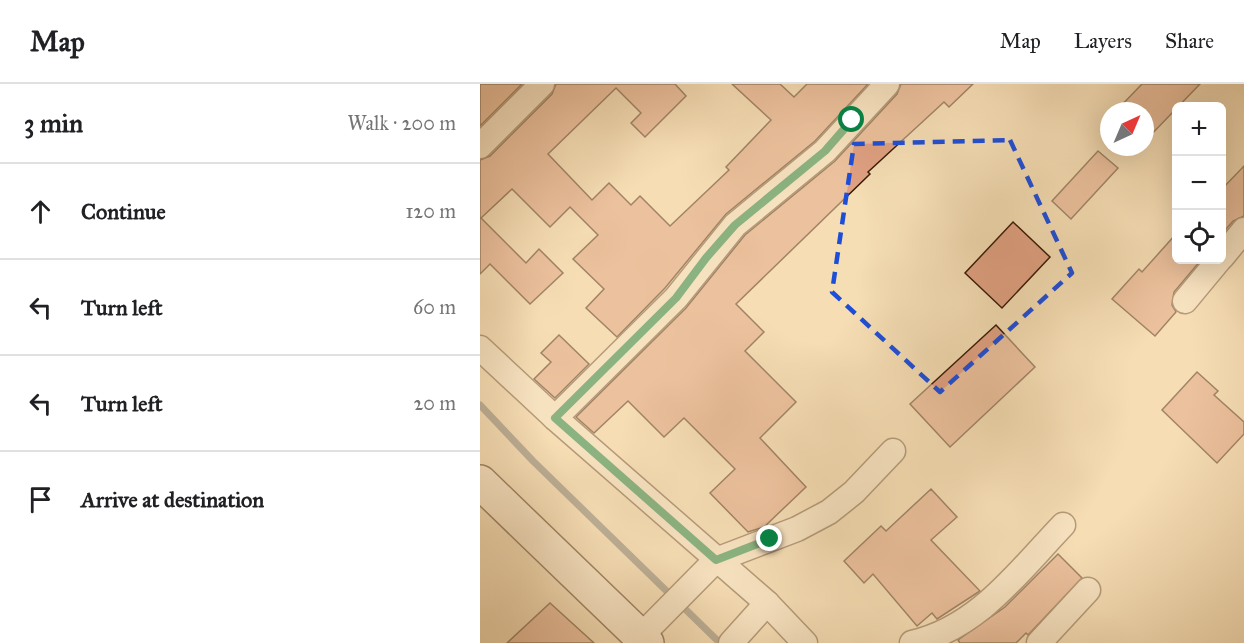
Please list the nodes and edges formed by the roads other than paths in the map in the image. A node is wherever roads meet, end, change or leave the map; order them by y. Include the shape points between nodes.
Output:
1 (542, 84) edge
2 (887, 84) edge
3 (480, 146) edge
4 (1244, 230) edge
5 (1226, 251) edge
6 (1215, 264) edge
7 (1185, 301) dead end
8 (480, 348) edge
9 (555, 418) junction
10 (893, 451) dead end
11 (480, 482) edge
12 (1063, 525) dead end
13 (710, 565) junction
14 (1088, 590) dead end
15 (767, 603) junction
16 (649, 632) edge
17 (731, 643) edge
18 (806, 643) edge
19 (912, 643) edge
20 (1039, 643) edge

1 - 3 street
2 - 9 street via 825,151 735,225 676,298
4 - 5 street
6 - 7 street
8 - 9 street
9 - 13 street
10 - 13 street via 829,512
11 - 16 main road
12 - 19 street via 974,615 943,634
13 - 15 street
13 - 16 street
14 - 20 street
15 - 17 street
15 - 18 street

